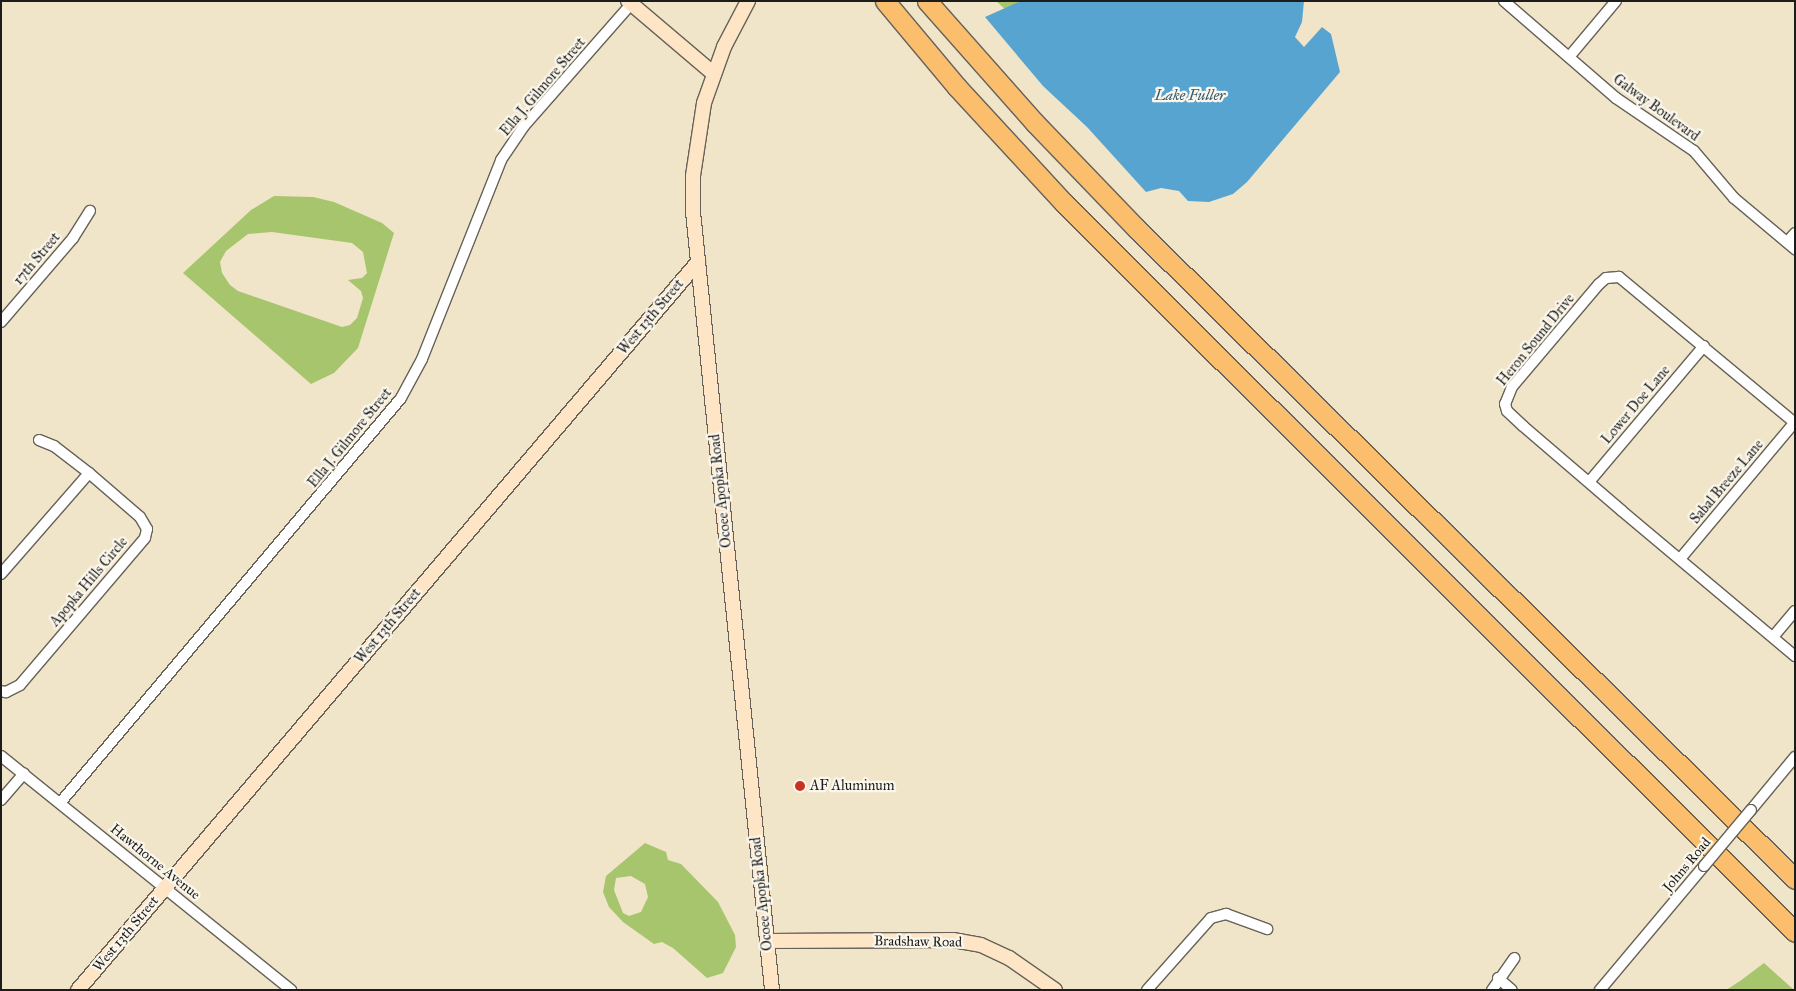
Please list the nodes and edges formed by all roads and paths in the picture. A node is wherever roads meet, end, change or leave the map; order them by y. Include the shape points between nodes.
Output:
1 (748, 1) edge
2 (885, 1) edge
3 (926, 1) edge
4 (1504, 1) edge
5 (1616, 1) edge
6 (629, 2) edge
7 (1569, 57) junction
8 (713, 73) junction
9 (90, 211) dead end
10 (1795, 233) edge
11 (1791, 246) edge
12 (698, 262) junction
13 (4, 315) edge
14 (1704, 346) junction
15 (1795, 423) edge
16 (39, 440) dead end
17 (89, 473) junction
18 (1589, 482) junction
19 (1680, 559) junction
20 (3, 568) edge
21 (1795, 611) edge
22 (1773, 637) junction
23 (1795, 656) edge
24 (1, 691) edge
25 (1, 756) edge
26 (1795, 757) edge
27 (24, 774) junction
28 (1, 800) edge
29 (60, 803) junction
30 (1795, 879) edge
31 (165, 888) junction
32 (1267, 929) dead end
33 (1795, 932) edge
34 (767, 941) junction
35 (1514, 958) dead end
36 (1498, 978) junction
37 (78, 990) edge
38 (291, 990) edge
39 (772, 990) edge
40 (1055, 990) edge
41 (1148, 990) edge
42 (1492, 990) edge
43 (1512, 990) edge
44 (1600, 990) edge

1 - 8 street, Ocoee Apopka Road
2 - 33 highway via 956,86 1064,203
3 - 30 highway via 1035,123 1136,228
4 - 7 street, Galway Boulevard
5 - 7 street
6 - 8 street
6 - 29 street, Ella J. Gilmore Street via 524,126 501,160 422,359 401,398
7 - 11 street, Galway Boulevard via 1616,98 1694,152 1734,198
8 - 12 street, Ocoee Apopka Road via 698,134 693,176
9 - 13 street, 17th Street via 73,238
10 - 11 street, Galway Boulevard
12 - 31 street, West 13th Street
12 - 34 street, Ocoee Apopka Road
14 - 15 street, Heron Sound Drive
14 - 18 street, Lower Doe Lane
14 - 18 street, Heron Sound Drive via 1629,282 1612,277 1599,284 1506,398 1507,411
15 - 19 street, Sabal Breeze Lane
16 - 17 street, Apopka Hills Circle via 54,446
17 - 20 street
17 - 24 street, Apopka Hills Circle via 140,517 147,529 145,538 20,685
18 - 19 street, Heron Sound Drive
19 - 22 street, Heron Sound Drive
21 - 22 street
22 - 23 street, Heron Sound Drive
25 - 27 street, Hawthorne Avenue
26 - 44 street, Johns Road, bridge
27 - 28 street
27 - 29 street, Hawthorne Avenue
29 - 31 street, Hawthorne Avenue
31 - 37 street, West 13th Street
31 - 38 street, Hawthorne Avenue
32 - 41 street via 1226,914 1211,918
34 - 39 street, Ocoee Apopka Road
34 - 40 street, Bradshaw Road via 953,940 981,945 1009,958
35 - 36 street
36 - 42 street
36 - 43 street

